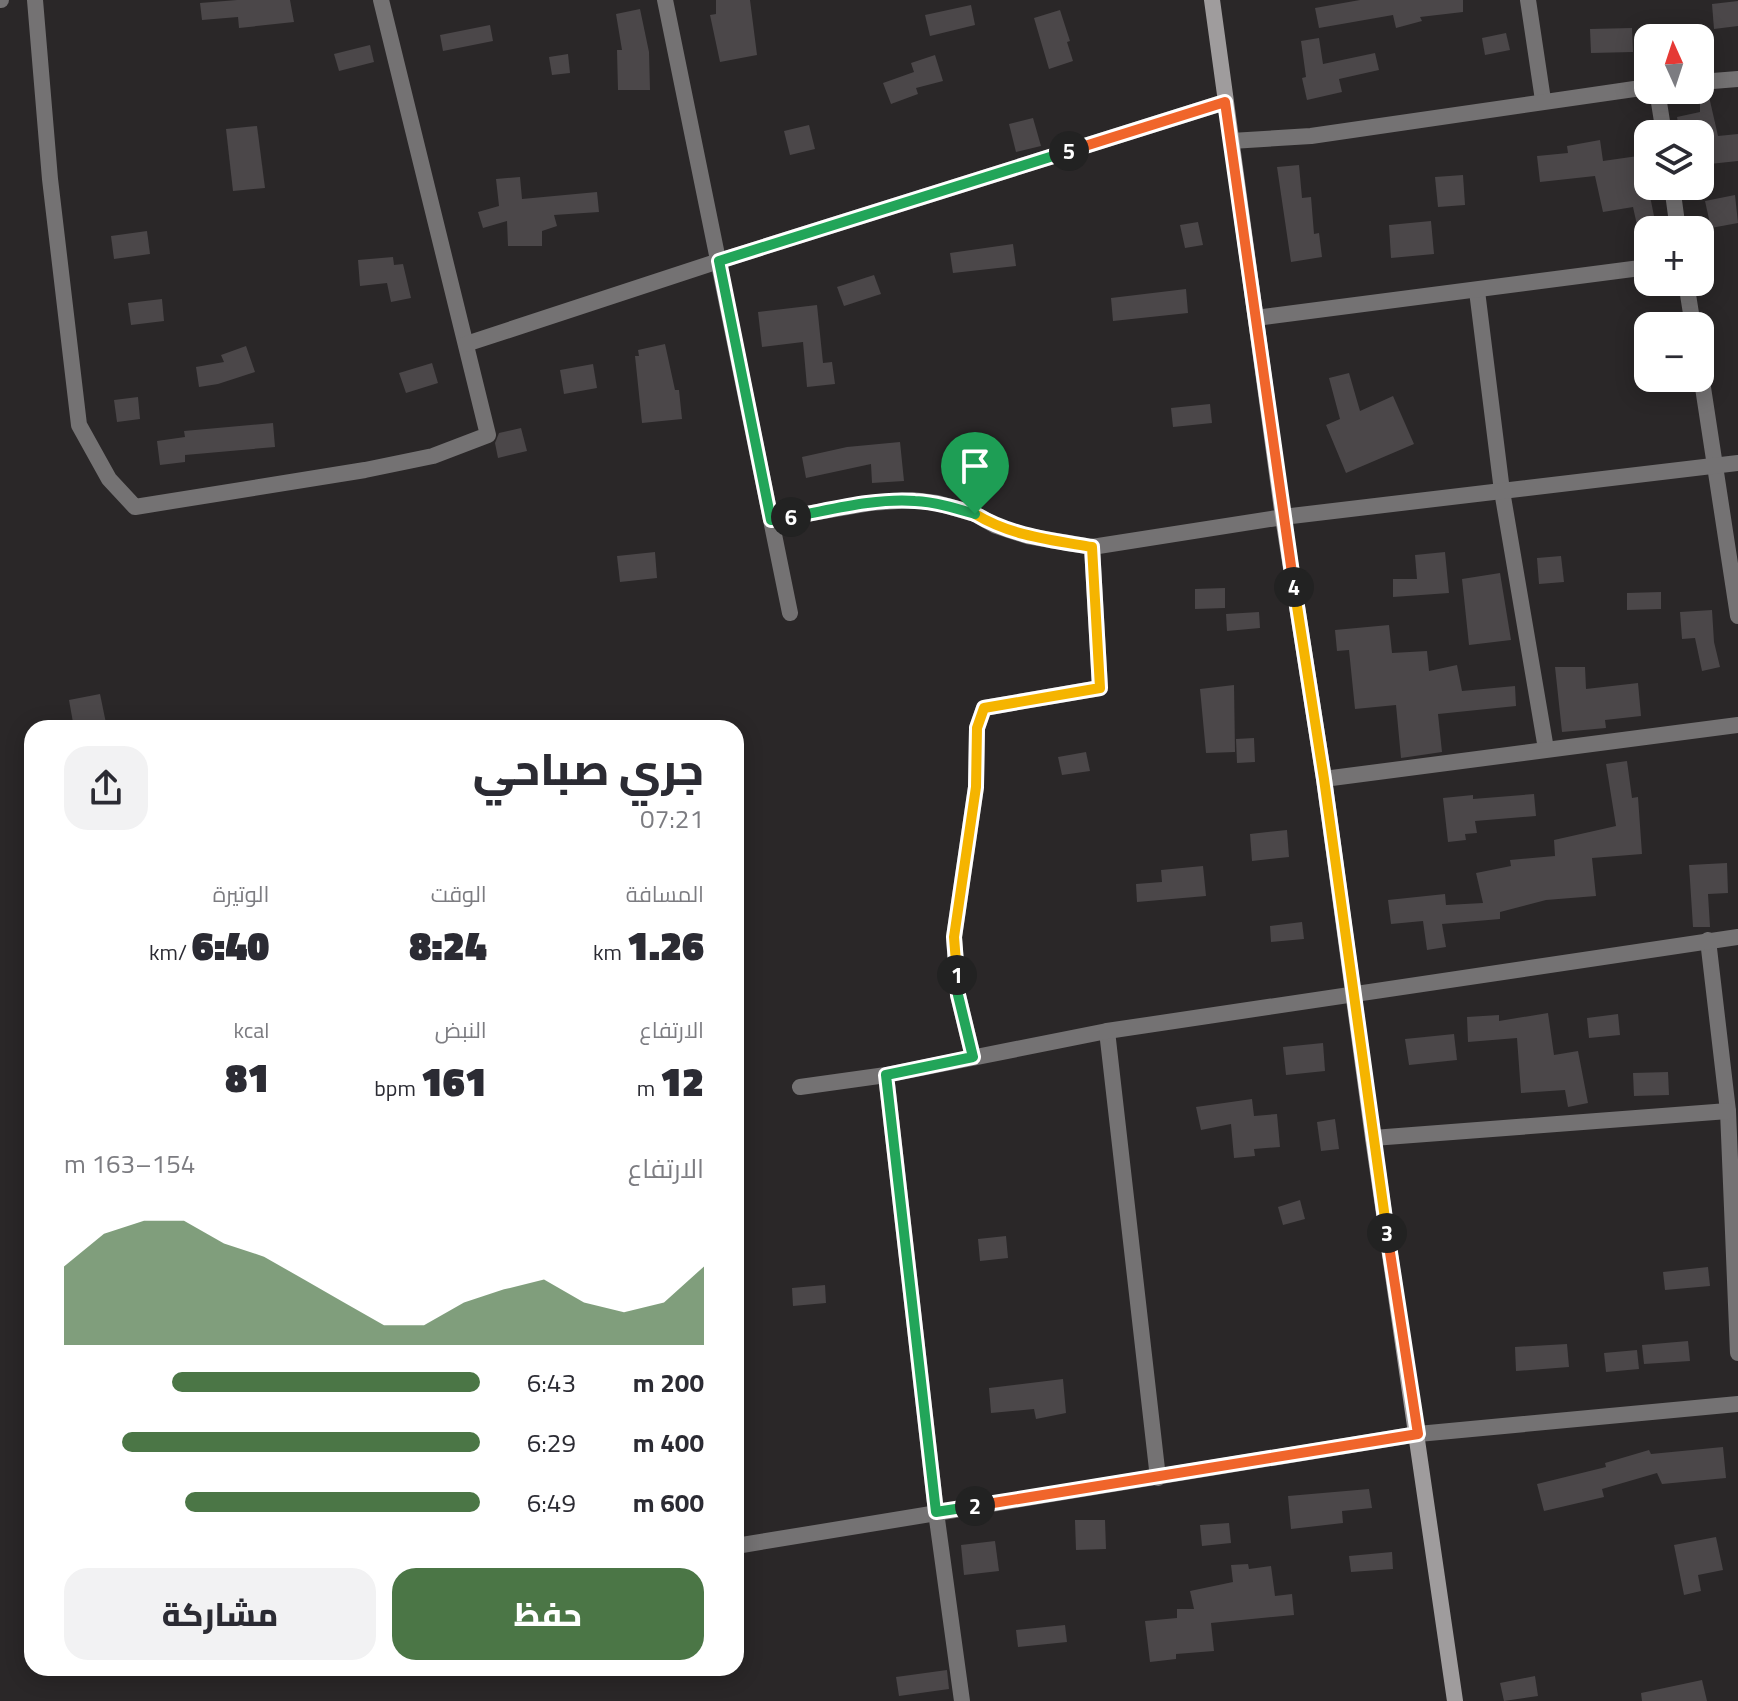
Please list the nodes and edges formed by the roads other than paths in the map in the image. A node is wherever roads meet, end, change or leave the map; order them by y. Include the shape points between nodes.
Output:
1 (35, 0) edge
2 (381, 0) edge
3 (665, 0) edge
4 (1212, 0) edge
5 (1528, 0) edge
6 (1738, 79) edge
7 (1714, 81) edge
8 (1634, 89) edge
9 (1543, 100) junction
10 (1225, 102) junction
11 (1231, 141) junction
12 (719, 261) junction
13 (1634, 269) edge
14 (1477, 291) junction
15 (1256, 318) junction
16 (466, 344) junction
17 (1704, 392) edge
18 (1738, 463) edge
19 (1716, 466) junction
20 (1502, 491) junction
21 (1283, 517) junction
22 (771, 520) junction
23 (1092, 547) junction
24 (790, 613) dead end
25 (1738, 616) edge
26 (1738, 725) edge
27 (1546, 749) junction
28 (1324, 779) junction
29 (1738, 937) edge
30 (1708, 940) junction
31 (1355, 994) junction
32 (1107, 1031) junction
33 (973, 1057) junction
34 (886, 1075) junction
35 (800, 1087) dead end
36 (1728, 1111) junction
37 (1373, 1138) junction
38 (1738, 1353) edge
39 (1738, 1404) edge
40 (1418, 1434) junction
41 (1158, 1478) junction
42 (936, 1512) junction
43 (744, 1545) edge
44 (962, 1701) edge
45 (1455, 1701) edge

1 - 16 street via 79,425 109,479 135,507 419,459 488,435
2 - 16 street
3 - 12 street
4 - 10 street
5 - 9 street
6 - 7 street
8 - 9 street
9 - 11 street via 1311,136
10 - 11 street
10 - 12 street
11 - 15 street
12 - 16 street
12 - 22 street
13 - 14 street
14 - 15 street
14 - 20 street
15 - 21 street
17 - 19 street
18 - 19 street
19 - 20 street
19 - 25 street
20 - 21 street
20 - 27 street
21 - 23 street
21 - 28 street
22 - 23 street via 912,500 975,514 1027,536
22 - 24 street
23 - 33 street via 1100,688 984,708 977,728 976,787 954,937 958,995
26 - 27 street
27 - 28 street
28 - 31 street
29 - 30 street
30 - 31 street
30 - 36 street
31 - 32 street
31 - 37 street
32 - 33 street
32 - 41 street
33 - 34 street
34 - 35 street
34 - 42 street
36 - 37 street
36 - 38 street
37 - 40 street
39 - 40 street
40 - 41 street
40 - 45 street
41 - 42 street
42 - 43 street
42 - 44 street

